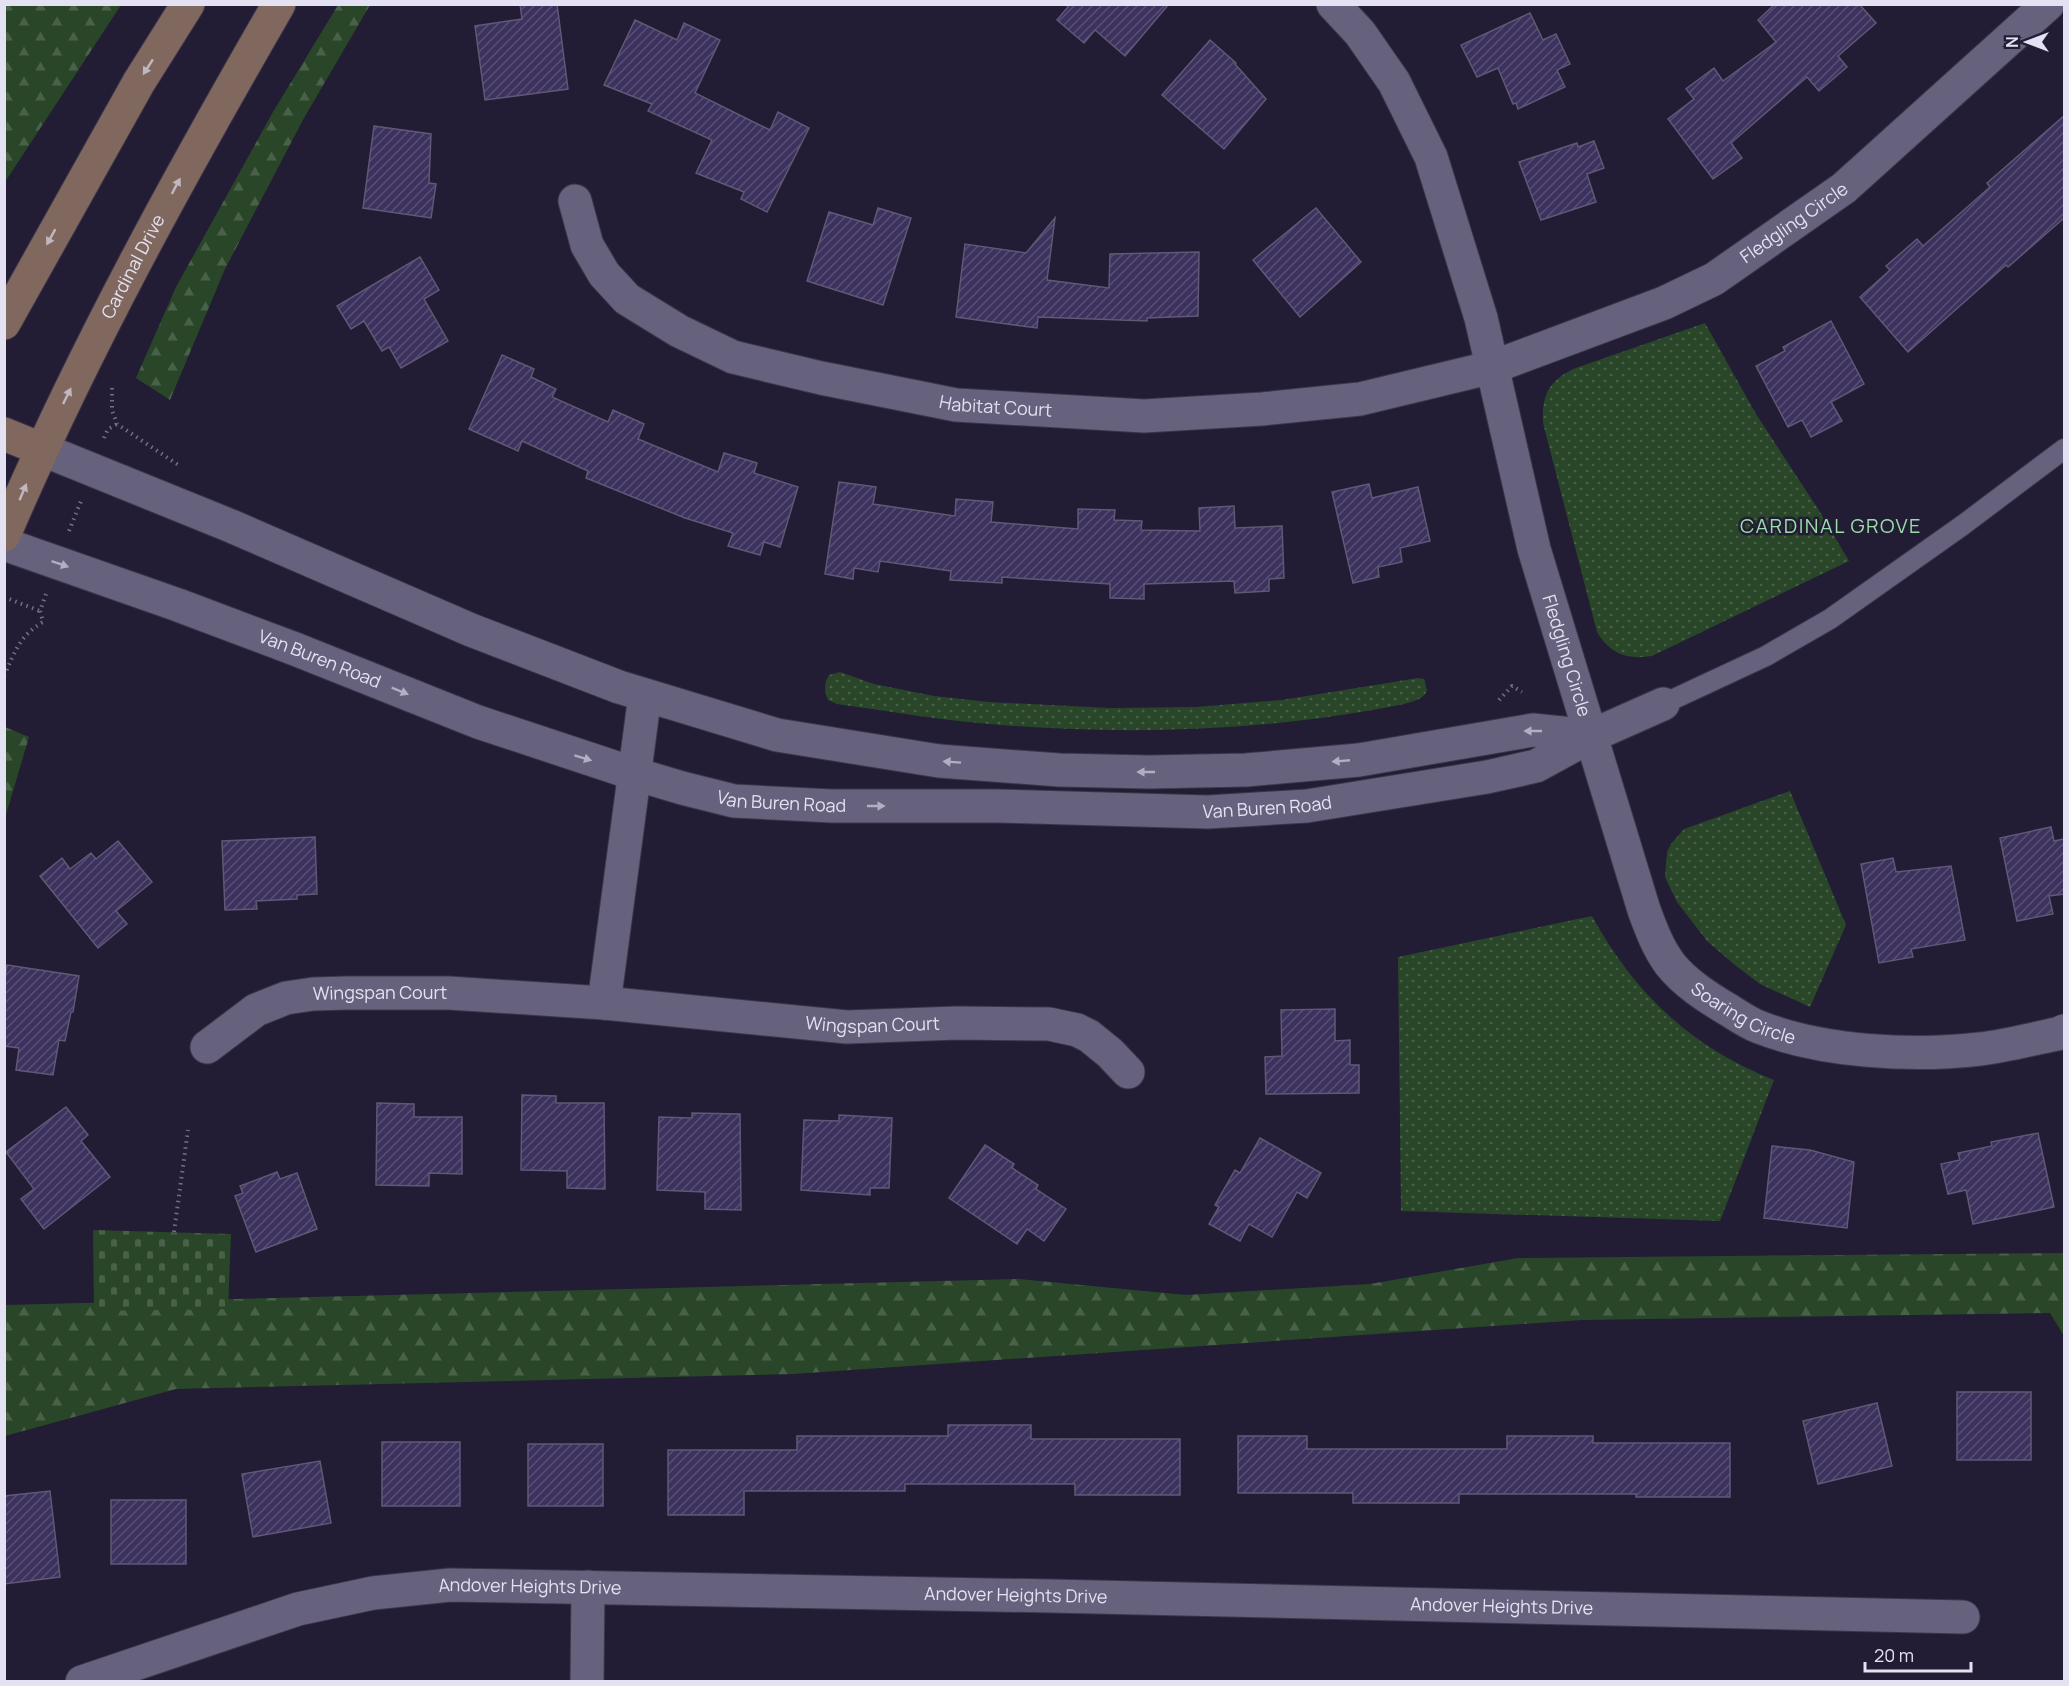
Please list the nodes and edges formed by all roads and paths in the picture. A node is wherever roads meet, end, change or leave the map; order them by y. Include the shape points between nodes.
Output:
1 (188, 4) edge
2 (279, 4) edge
3 (1333, 4) edge
4 (2048, 4) edge
5 (575, 201) dead end
6 (4, 322) edge
7 (1493, 367) junction
8 (4, 434) edge
9 (41, 449) junction
10 (2064, 449) edge
11 (182, 467) dead end
12 (92, 470) junction
13 (4, 535) edge
14 (4, 544) edge
15 (57, 563) junction
16 (4, 597) edge
17 (40, 611) junction
18 (4, 676) edge
19 (1522, 692) dead end
20 (645, 695) junction
21 (1494, 704) dead end
22 (1663, 704) joint
23 (1591, 736) junction
24 (635, 774) junction
25 (604, 1003) junction
26 (2064, 1030) edge
27 (207, 1047) dead end
28 (1128, 1072) dead end
29 (188, 1130) dead end
30 (174, 1232) dead end
31 (588, 1587) junction
32 (1963, 1617) dead end
33 (82, 1682) edge
34 (587, 1682) edge

1 -> 6 main road
9 -> 2 main road, Cardinal Drive via 203,135
3 - 7 street, Fledgling Circle via 1360,33 1394,82 1431,157 1474,292
4 - 7 street, Fledgling Circle via 1844,188 1714,279 1664,303
5 - 7 street, Habitat Court via 587,245 604,274 627,299 679,331 733,357 956,405 1144,416 1262,409 1360,399
7 - 23 street, Fledgling Circle via 1534,549
8 - 9 main road
9 - 12 street, Van Buren Road
13 -> 9 main road, Cardinal Drive
10 - 22 lane via 1830,619 1767,656
11 - 12 path via 117,424 108,429
12 - 15 path
12 - 20 street, Van Buren Road via 471,630
14 - 15 street, Van Buren Road
15 - 17 path
15 -> 24 street, Van Buren Road via 284,645 478,722
16 - 17 path
17 - 18 path via 42,622 22,638
19 - 21 path via 1512,686
23 -> 20 street, Van Buren Road via 1533,730 1359,760 1246,770 1059,770 939,761 777,735
20 - 24 street
22 - 23 street, Van Buren Road
24 -> 23 street, Van Buren Road via 734,801 1208,812 1307,806 1487,777 1536,766
23 - 26 street, Soaring Circle via 1657,942 1670,964 1712,1000 1757,1026 1801,1041 1844,1047 1916,1052 1981,1049
24 - 25 street
25 - 27 street, Wingspan Court via 449,993 300,995 256,1010
25 - 28 street, Wingspan Court via 847,1027 1049,1024 1089,1036
29 - 30 path
31 - 32 street, Andover Heights Drive
31 - 33 street, Andover Heights Drive via 450,1585 373,1593 298,1609
31 - 34 street

